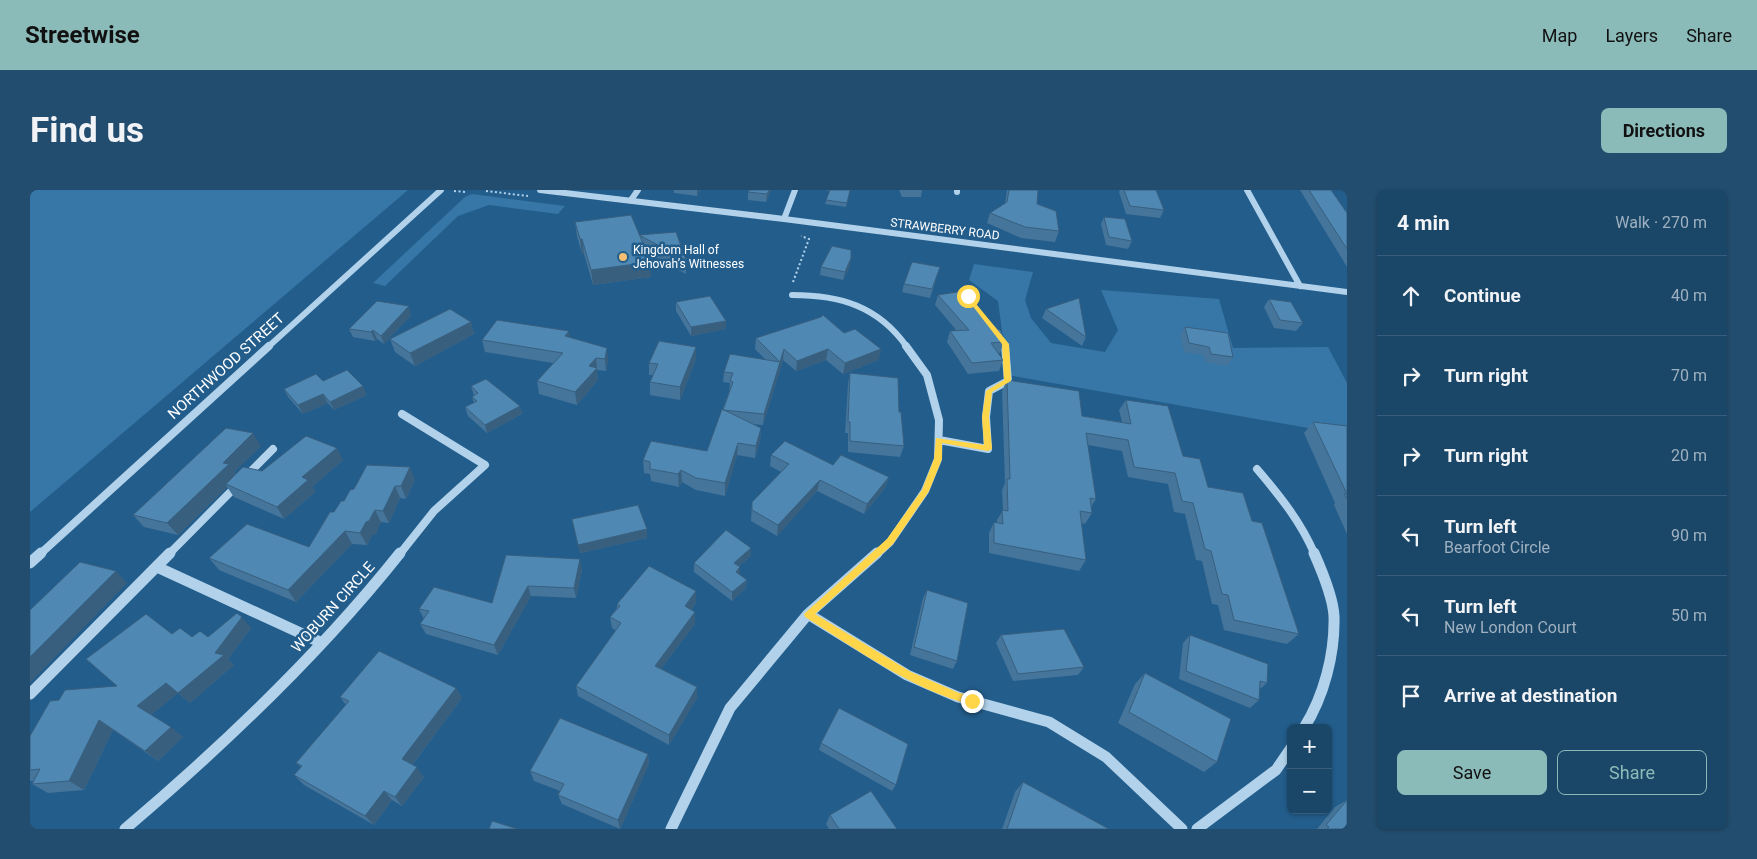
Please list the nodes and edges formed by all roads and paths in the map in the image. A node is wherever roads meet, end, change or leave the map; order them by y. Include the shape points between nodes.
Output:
1 (441, 190) edge
2 (540, 190) edge
3 (638, 190) edge
4 (795, 190) edge
5 (1247, 190) edge
6 (632, 200) junction
7 (784, 219) junction
8 (797, 235) dead end
9 (1300, 286) junction
10 (1347, 292) edge
11 (792, 295) joint
12 (992, 325) edge
13 (402, 414) dead end
14 (938, 440) junction
15 (274, 449) dead end
16 (1257, 469) dead end
17 (30, 563) edge
18 (157, 568) junction
19 (808, 614) junction
20 (322, 643) junction
21 (30, 694) edge
22 (1307, 724) edge
23 (1287, 754) edge
24 (125, 829) edge
25 (671, 829) edge
26 (1182, 829) edge
27 (1197, 829) edge

1 - 17 street, NORTHWOOD STREET
2 - 6 street, STRAWBERRY ROAD
3 - 6 street
4 - 7 street
5 - 9 street
6 - 7 street, STRAWBERRY ROAD
7 - 9 street, STRAWBERRY ROAD
8 - 11 path via 809,239 794,277
9 - 10 street, STRAWBERRY ROAD
11 - 14 street via 821,295 845,300 896,331 927,375 939,420
12 - 14 street via 1005,344 1008,381 989,391 986,417 988,449
13 - 20 street, WOBURN CIRCLE via 485,465 434,511
14 - 19 street via 938,459 925,491 890,542
15 - 18 street
16 - 22 street via 1290,508 1307,536 1324,576 1334,615 1330,665
18 - 20 street
18 - 21 street
19 - 25 street via 730,708
19 - 26 street via 907,675 958,697 1049,722 1106,756
20 - 24 street, WOBURN CIRCLE via 188,775
23 - 27 street via 1276,770

